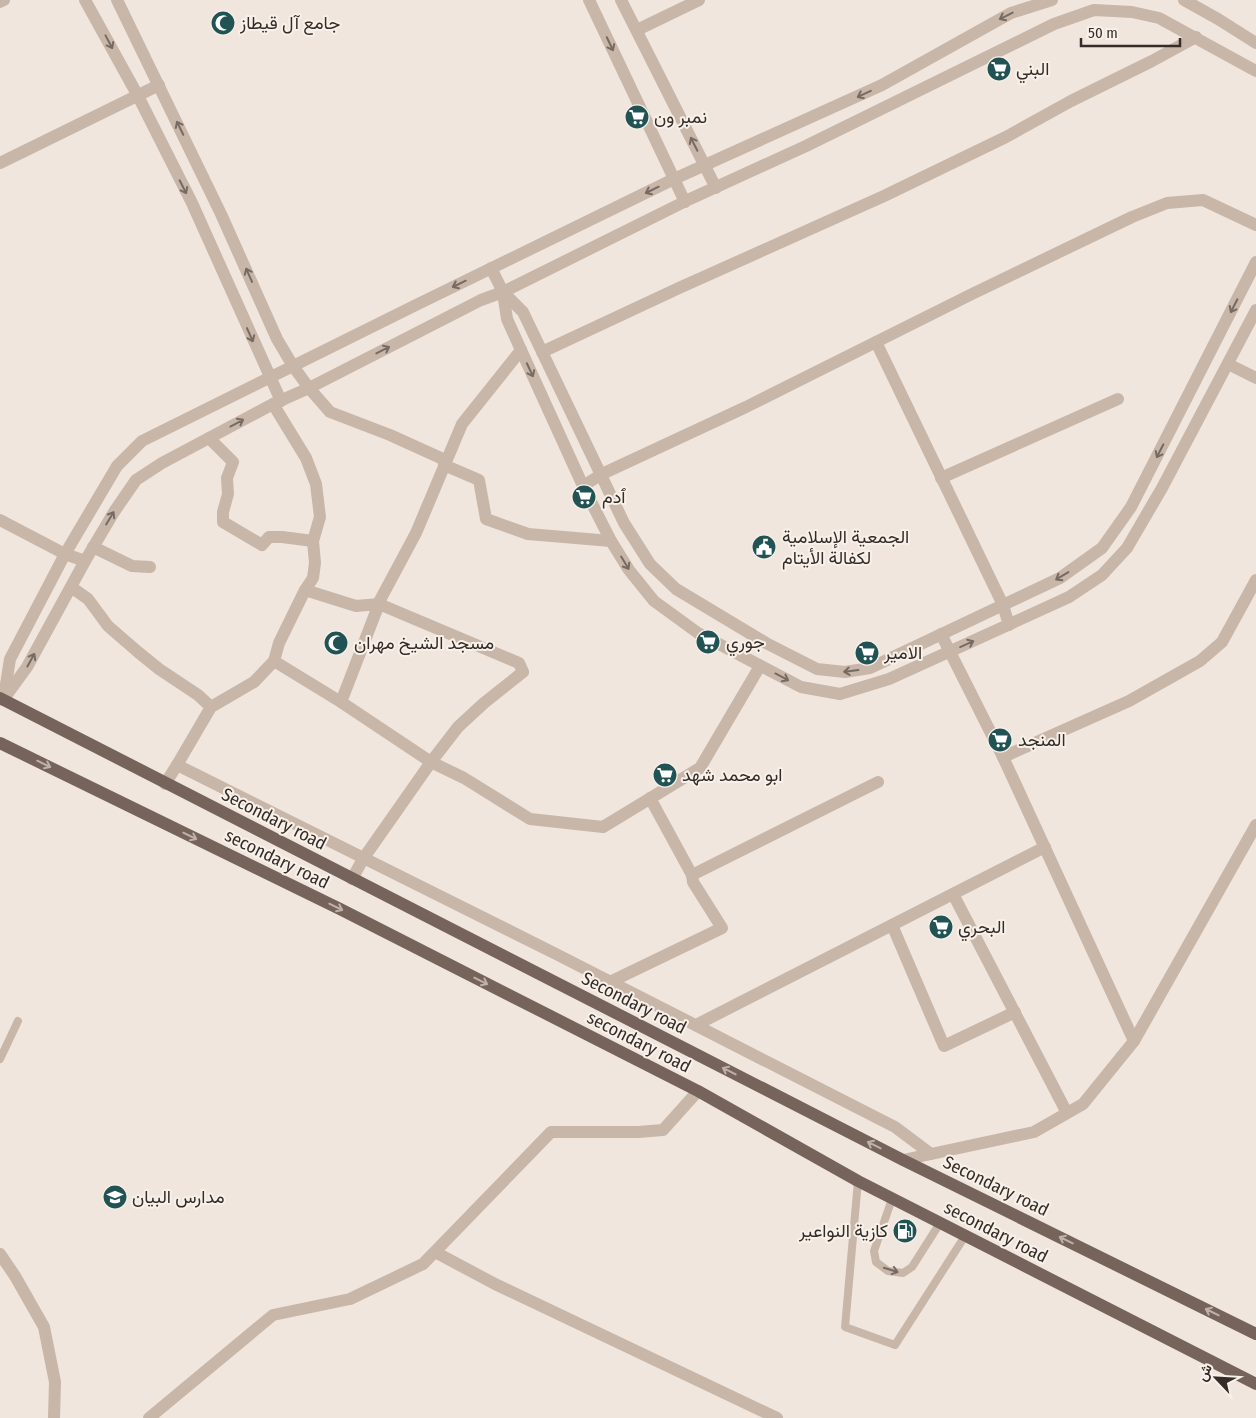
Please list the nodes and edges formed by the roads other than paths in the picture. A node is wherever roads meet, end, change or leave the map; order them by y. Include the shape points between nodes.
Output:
1 (4, 0) edge
2 (85, 0) edge
3 (117, 0) edge
4 (590, 0) edge
5 (621, 0) edge
6 (699, 0) edge
7 (1052, 0) edge
8 (1184, 0) edge
9 (0, 2) edge
10 (637, 30) junction
11 (1196, 37) junction
12 (1256, 42) edge
13 (1256, 71) edge
14 (159, 85) junction
15 (138, 96) junction
16 (0, 163) edge
17 (705, 166) junction
18 (674, 179) junction
19 (716, 188) junction
20 (685, 202) junction
21 (1256, 225) edge
22 (1256, 262) edge
23 (491, 268) junction
24 (503, 292) junction
25 (1256, 310) edge
26 (876, 342) junction
27 (521, 350) junction
28 (542, 352) junction
29 (1228, 364) junction
30 (293, 366) junction
31 (269, 378) junction
32 (1256, 378) edge
33 (309, 388) junction
34 (1118, 399) dead end
35 (277, 402) junction
36 (209, 438) junction
37 (444, 465) junction
38 (602, 474) junction
39 (941, 478) junction
40 (583, 486) junction
41 (0, 520) edge
42 (313, 541) junction
43 (612, 541) junction
44 (93, 547) junction
45 (65, 554) junction
46 (85, 561) junction
47 (150, 567) dead end
48 (1256, 580) edge
49 (71, 586) junction
50 (305, 590) junction
51 (379, 604) junction
52 (1003, 605) junction
53 (1009, 625) junction
54 (941, 634) junction
55 (950, 652) junction
56 (274, 661) junction
57 (760, 666) junction
58 (1, 699) edge
59 (341, 702) junction
60 (211, 706) junction
61 (0, 743) edge
62 (1003, 757) junction
63 (431, 762) junction
64 (176, 765) junction
65 (878, 782) dead end
66 (165, 784) junction
67 (650, 798) junction
68 (1256, 825) edge
69 (1045, 847) junction
70 (363, 859) junction
71 (692, 875) junction
72 (352, 879) junction
73 (953, 894) junction
74 (892, 925) junction
75 (610, 982) junction
76 (1015, 1012) junction
77 (18, 1022) dead end
78 (696, 1026) junction
79 (1134, 1041) junction
80 (0, 1059) edge
81 (698, 1091) junction
82 (1067, 1113) junction
83 (930, 1154) junction
84 (902, 1160) junction
85 (858, 1181) junction
86 (892, 1199) junction
87 (940, 1223) junction
88 (965, 1236) junction
89 (435, 1252) junction
90 (0, 1254) edge
91 (1256, 1334) edge
92 (1256, 1384) edge
93 (54, 1418) edge
94 (149, 1418) edge
95 (777, 1418) edge

1 - 9 street
2 -> 15 street
3 - 14 street
4 -> 18 street
5 - 10 street
6 - 10 street
7 -> 17 street via 1011,13 882,85
8 - 12 street
17 -> 10 street
11 - 13 street
11 - 19 street via 1159,18 1132,12 1094,10 1054,24
11 - 28 street via 1006,138
14 - 15 street
30 -> 14 street via 277,339
15 - 16 street
15 -> 31 street via 192,203
17 - 18 street
17 - 19 street
18 - 20 street
18 -> 23 street
19 - 20 street
20 - 24 street
21 - 26 street via 1203,200 1167,203
22 -> 52 street via 1131,507 1102,548 1060,578
23 - 24 street
23 -> 30 street
24 - 27 street via 507,319
24 - 28 street via 523,312
33 -> 24 street via 481,300
25 - 29 street
26 - 38 street
26 - 39 street
27 - 37 street via 462,424
27 -> 40 street
28 - 38 street
29 - 32 street
29 - 53 street via 1127,548 1102,575 1069,597
30 - 31 street
30 - 33 street
31 - 35 street
31 - 45 street via 142,441 117,466
33 - 35 street
33 - 37 street via 330,412 443,459
34 - 39 street
36 -> 35 street
35 - 42 street via 316,484 320,517
36 - 42 street via 233,462 227,478 223,522 262,545 269,537
44 -> 36 street via 136,480
37 - 43 street via 479,480 486,519 528,534
37 - 51 street via 416,533
38 - 40 street
54 -> 38 street via 870,668 845,672 817,669 766,643 676,588 650,564 624,523
39 - 52 street
40 - 43 street
41 - 45 street
42 - 50 street via 313,578
43 -> 57 street via 629,570 654,601 698,632
44 - 46 street
44 - 47 street via 132,566
45 - 46 street
45 - 58 street via 10,659
46 - 49 street
48 - 62 street via 1222,642 1200,661 1129,701
58 -> 49 street via 27,667
49 - 60 street via 88,599 108,626 138,652
50 - 51 street via 356,606
50 - 56 street via 279,643
51 - 59 street
51 - 63 street via 519,663 523,672 458,727
52 - 53 street
52 - 54 street
55 -> 53 street
54 - 55 street
57 -> 55 street via 801,687 840,694 889,679
55 - 62 street
56 - 59 street
56 - 60 street via 254,682
57 - 67 street via 700,768
58 - 66 main road, Secondary road
59 - 63 street
60 - 64 street
61 -> 81 main road, secondary road
62 - 69 street
63 - 67 street via 464,778 530,819 603,827
63 - 70 street
64 - 66 street
64 - 70 street
65 - 71 street
66 - 72 main road, Secondary road
67 - 71 street
68 - 79 street
69 - 73 street
69 - 79 street
70 - 72 street
70 - 75 street
71 - 75 street via 693,882 722,928
84 -> 72 main road, Secondary road
73 - 74 street
73 - 76 street
74 - 76 street via 944,1046
74 - 78 street
75 - 78 street
76 - 82 street
77 - 80 lane
78 - 83 street via 895,1127
79 - 82 street via 1083,1104
81 - 85 main road, secondary road
81 - 89 street via 664,1130 551,1132
82 - 83 street via 1034,1132
83 - 84 street
91 -> 84 main road, Secondary road
85 - 86 main road, secondary road
85 - 88 lane via 845,1327 895,1345
86 - 87 main road, secondary road
86 -> 87 lane via 874,1251 876,1262 888,1271 903,1273 912,1267
87 - 88 main road, secondary road
88 - 92 main road, secondary road
89 - 94 street via 423,1264 350,1298 273,1315
89 - 95 street via 494,1284
90 - 93 street via 44,1327 55,1382

